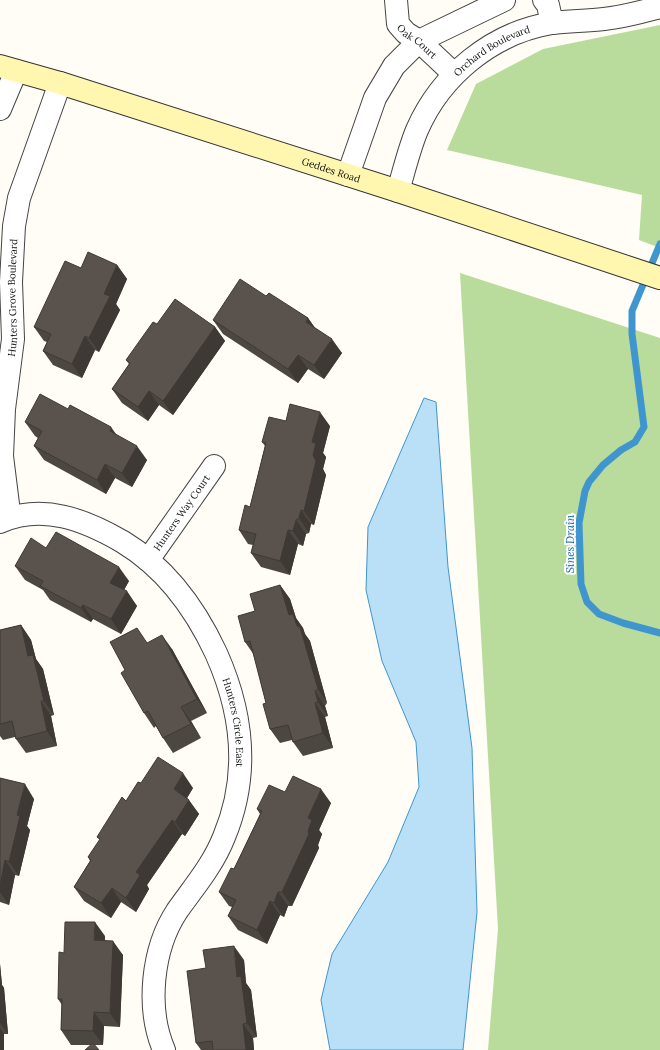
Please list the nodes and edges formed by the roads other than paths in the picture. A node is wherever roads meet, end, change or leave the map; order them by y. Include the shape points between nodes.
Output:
1 (396, 0) edge
2 (504, 0) edge
3 (544, 0) edge
4 (660, 7) edge
5 (552, 23) junction
6 (419, 41) junction
7 (8, 69) edge
8 (454, 74) junction
9 (60, 83) junction
10 (0, 109) edge
11 (348, 175) junction
12 (398, 191) junction
13 (660, 278) edge
14 (214, 466) dead end
15 (0, 515) edge
16 (0, 522) edge
17 (148, 560) junction
18 (164, 1050) edge

1 - 6 street, Oak Court via 398,24
2 - 6 street
3 - 5 street via 548,5
4 - 5 street, Orchard Boulevard via 623,16
5 - 8 street, Orchard Boulevard via 527,29 501,40 476,55
6 - 8 street, Oak Court
6 - 11 street via 394,66 375,98
7 - 9 main road, Geddes Road
7 - 10 street
8 - 12 street, Orchard Boulevard via 434,99 417,130
9 - 11 main road, Geddes Road
9 - 15 street, Hunters Grove Boulevard via 19,198 14,226 11,282 13,339 4,409 2,456 8,504
11 - 12 main road, Geddes Road
12 - 13 main road, Geddes Road
14 - 17 street, Hunters Way Court
16 - 17 street, Hunters Circle East via 24,514 62,516 106,532
17 - 18 street, Hunters Circle East via 183,596 208,636 233,696 240,749 237,794 224,838 206,872 176,913 156,968 156,1021

